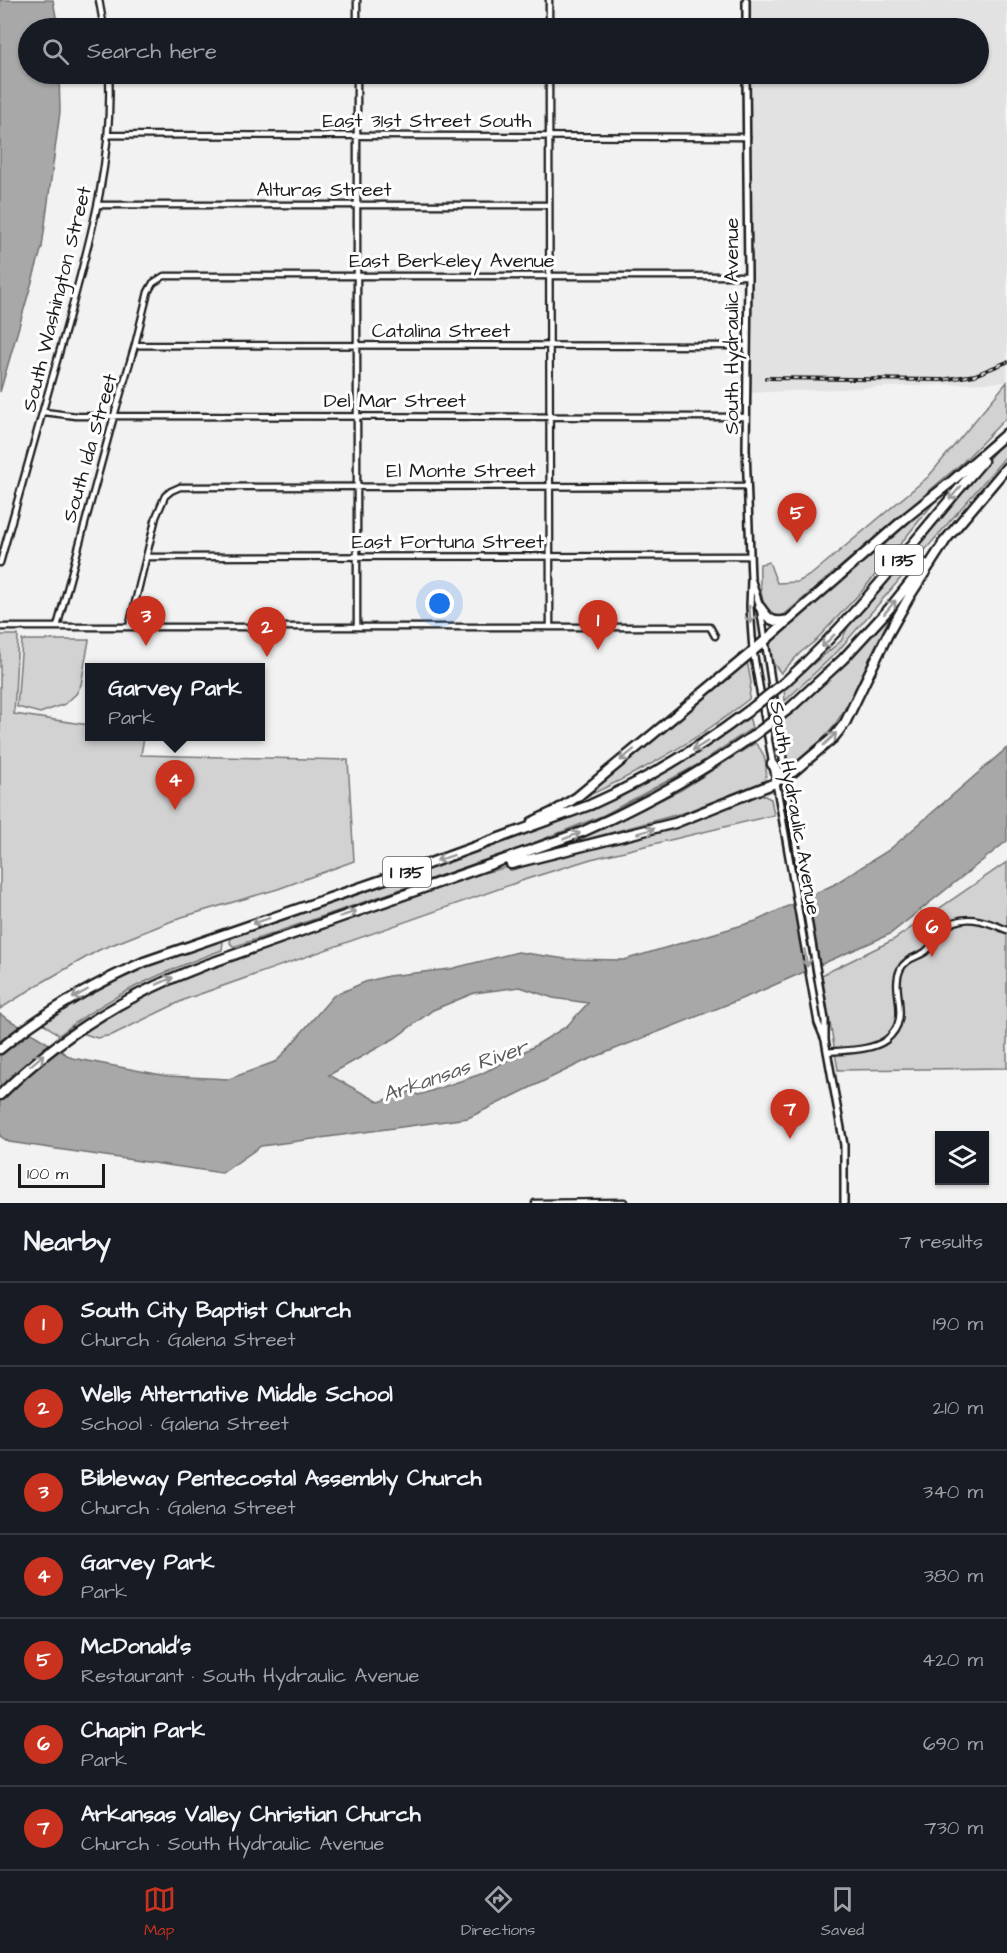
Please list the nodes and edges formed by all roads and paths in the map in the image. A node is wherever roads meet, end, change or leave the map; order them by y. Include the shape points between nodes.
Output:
1 (99, 0) edge
2 (357, 0) edge
3 (549, 0) edge
4 (746, 0) edge
5 (102, 18) edge
6 (357, 18) edge
7 (549, 18) edge
8 (746, 18) edge
9 (109, 84) edge
10 (357, 84) edge
11 (549, 84) edge
12 (746, 84) edge
13 (108, 135) junction
14 (357, 136) junction
15 (549, 136) junction
16 (747, 137) junction
17 (99, 205) junction
18 (357, 205) junction
19 (549, 205) junction
20 (357, 276) junction
21 (550, 276) junction
22 (748, 276) junction
23 (158, 280) joint
24 (135, 345) junction
25 (357, 346) junction
26 (549, 346) junction
27 (747, 346) junction
28 (44, 412) junction
29 (114, 416) junction
30 (357, 416) junction
31 (549, 416) junction
32 (746, 417) junction
33 (1007, 433) edge
34 (1007, 467) edge
35 (357, 486) junction
36 (549, 486) junction
37 (747, 486) junction
38 (945, 541) junction
39 (750, 556) junction
40 (146, 557) junction
41 (357, 557) junction
42 (550, 557) junction
43 (0, 562) edge
44 (751, 579) junction
45 (760, 607) junction
46 (789, 620) junction
47 (550, 626) junction
48 (0, 627) edge
49 (57, 627) junction
50 (129, 627) junction
51 (357, 627) junction
52 (715, 636) dead end
53 (764, 642) junction
54 (753, 651) junction
55 (772, 764) junction
56 (784, 775) junction
57 (775, 783) junction
58 (477, 847) junction
59 (466, 873) junction
60 (1007, 930) edge
61 (825, 1040) junction
62 (0, 1050) edge
63 (827, 1052) junction
64 (0, 1095) edge
65 (624, 1202) edge
66 (535, 1203) edge
67 (596, 1203) edge
68 (844, 1203) edge

1 - 5 street
2 - 6 street
3 - 7 street
4 - 8 street
9 - 13 street, South Washington Street
10 - 14 street
11 - 15 street
12 - 16 street, South Hydraulic Avenue
13 - 14 street, East 31st Street South
13 - 17 street, South Washington Street
14 - 15 street, East 31st Street South
14 - 18 street
15 - 16 street, East 31st Street South
15 - 19 street
16 - 22 street, South Hydraulic Avenue
17 - 18 street, Alturas Street
17 - 28 street, South Washington Street
18 - 19 street, Alturas Street
18 - 20 street
19 - 21 street
20 - 21 street, East Berkeley Avenue
20 - 23 street, East Berkeley Avenue via 169,276
20 - 25 street
21 - 22 street, East Berkeley Avenue
21 - 26 street
22 - 27 street, South Hydraulic Avenue
23 - 24 street, South Ida Street via 148,292
24 - 25 street, Catalina Street
24 - 29 street, South Ida Street
25 - 26 street, Catalina Street
25 - 30 street
26 - 27 street, Catalina Street
26 - 31 street
27 - 32 street, South Hydraulic Avenue
28 - 29 street, Del Mar Street
28 - 43 street, South Washington Street
29 - 30 street, Del Mar Street
29 - 49 street, South Ida Street
30 - 31 street, Del Mar Street
30 - 35 street
31 - 32 street, Del Mar Street
31 - 36 street
32 - 37 street, South Hydraulic Avenue
33 - 46 highway
33 -> 58 highway, I 135, bridge via 851,616 786,682 707,742 616,794
34 - 38 highway, I 135
35 - 36 street, El Monte Street
35 - 40 street, El Monte Street via 176,488 168,493 156,517
35 - 41 street
36 - 37 street, El Monte Street
36 - 42 street
37 - 39 street, South Hydraulic Avenue
56 -> 38 highway via 793,772 845,723 888,634
59 -> 38 highway, I 135, bridge via 625,813 711,765 753,736 843,659
39 - 42 street, East Fortuna Street
39 - 44 street, South Hydraulic Avenue
40 - 41 street, East Fortuna Street
40 - 50 street
41 - 42 street, East Fortuna Street
41 - 51 street
42 - 47 street
44 - 45 street, South Hydraulic Avenue
44 -> 54 street, South Hydraulic Avenue
45 - 46 highway via 772,621
45 - 53 street, South Hydraulic Avenue
46 - 53 highway
47 - 51 street
47 - 52 street via 710,627
48 - 49 street
49 - 50 street
50 - 51 street
53 - 54 highway
53 - 56 street, South Hydraulic Avenue
54 - 55 street, South Hydraulic Avenue
54 -> 58 highway via 577,796 555,811
55 - 56 highway
55 - 57 street, South Hydraulic Avenue
56 - 57 highway
56 - 61 street, South Hydraulic Avenue via 825,1020
59 -> 57 highway via 675,823
57 -> 61 street, South Hydraulic Avenue via 818,1023
58 -> 62 highway, I 135 via 144,962 56,1008
64 -> 59 highway, I 135 via 77,1029 172,977
60 - 63 street via 967,918 953,921 932,946 909,958 900,969 901,1008 898,1022 885,1041 867,1048
61 - 63 street, South Hydraulic Avenue
63 - 68 street, South Hydraulic Avenue via 844,1145
65 - 67 street
66 - 67 street

